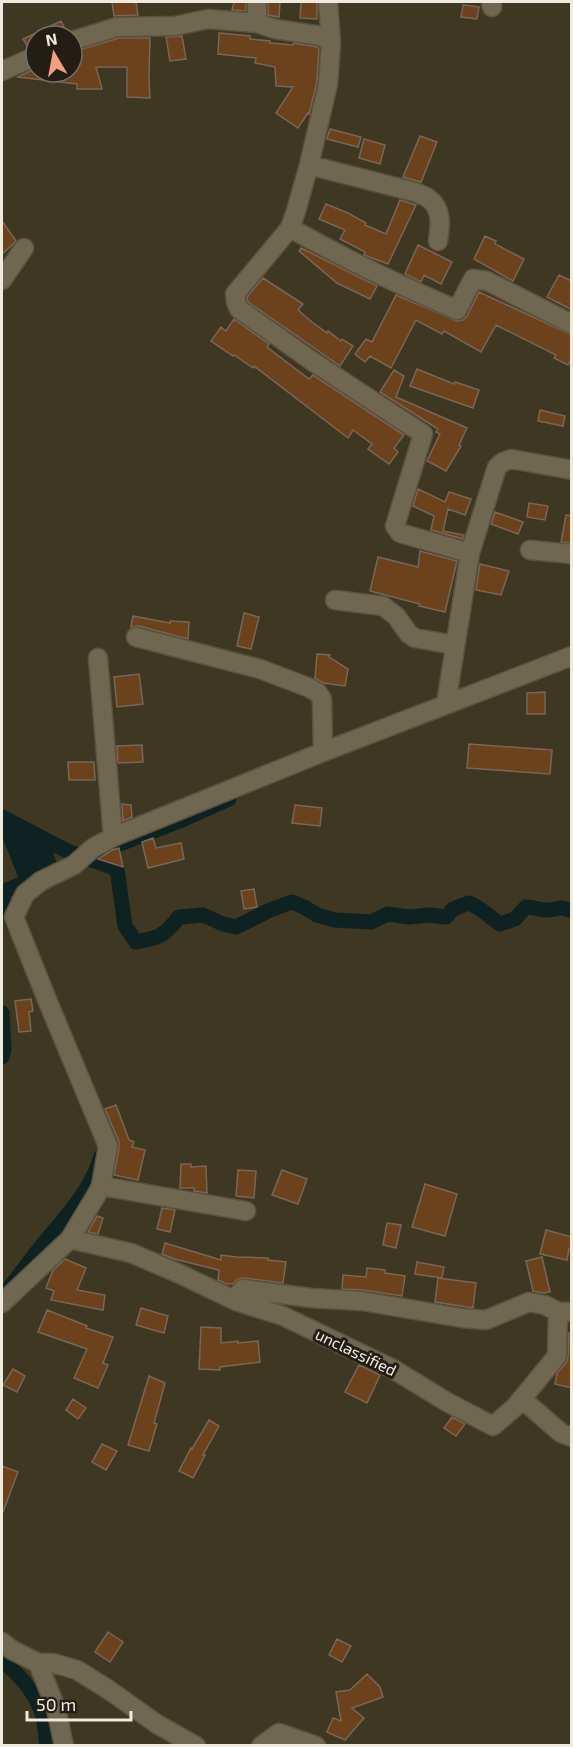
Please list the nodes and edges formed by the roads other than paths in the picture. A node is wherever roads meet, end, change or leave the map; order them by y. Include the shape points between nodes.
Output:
1 (257, 2) edge
2 (328, 2) edge
3 (257, 23) junction
4 (84, 37) edge
5 (331, 43) junction
6 (24, 62) edge
7 (2, 72) edge
8 (309, 165) junction
9 (290, 228) junction
10 (438, 241) dead end
11 (24, 248) dead end
12 (2, 280) edge
13 (572, 324) edge
14 (572, 470) edge
15 (530, 550) dead end
16 (470, 554) junction
17 (572, 554) edge
18 (335, 600) dead end
19 (136, 637) dead end
20 (454, 645) junction
21 (572, 656) edge
22 (98, 658) dead end
23 (446, 704) junction
24 (323, 752) junction
25 (113, 837) junction
26 (8, 918) edge
27 (101, 1186) junction
28 (246, 1211) dead end
29 (70, 1239) junction
30 (236, 1301) junction
31 (2, 1303) edge
32 (565, 1312) edge
33 (522, 1399) junction
34 (572, 1437) edge
35 (2, 1642) edge
36 (38, 1663) junction
37 (64, 1746) edge
38 (196, 1746) edge
39 (261, 1746) edge
40 (316, 1746) edge

1 - 3 street
2 - 5 street
3 - 4 street via 208,19 175,26 117,27
3 - 5 street via 321,36
5 - 8 street via 328,84
6 - 7 street
8 - 9 street
8 - 10 street via 429,199 441,223
9 - 13 street via 336,254 457,310 473,279 487,281
9 - 16 street via 235,294 239,309 423,434 396,530
11 - 12 street
14 - 16 street via 511,459 503,462 497,467
15 - 17 street
16 - 20 street
18 - 20 street via 383,606 415,638
19 - 24 street via 260,669 310,688 322,699
20 - 23 street
21 - 23 street
22 - 25 street
23 - 24 street
24 - 25 street
25 - 26 street via 40,881
26 - 27 street via 108,1146
27 - 28 street
27 - 29 street
29 - 30 street, unclassified via 131,1253
29 - 31 street
30 - 32 street via 243,1289 362,1301 486,1320 529,1302
30 - 33 street, unclassified via 283,1316 393,1369 493,1426
32 - 33 street, unclassified via 557,1356
33 - 34 street via 543,1420
35 - 36 street
36 - 37 street via 56,1708
36 - 38 street via 77,1670
39 - 40 street via 279,1733

